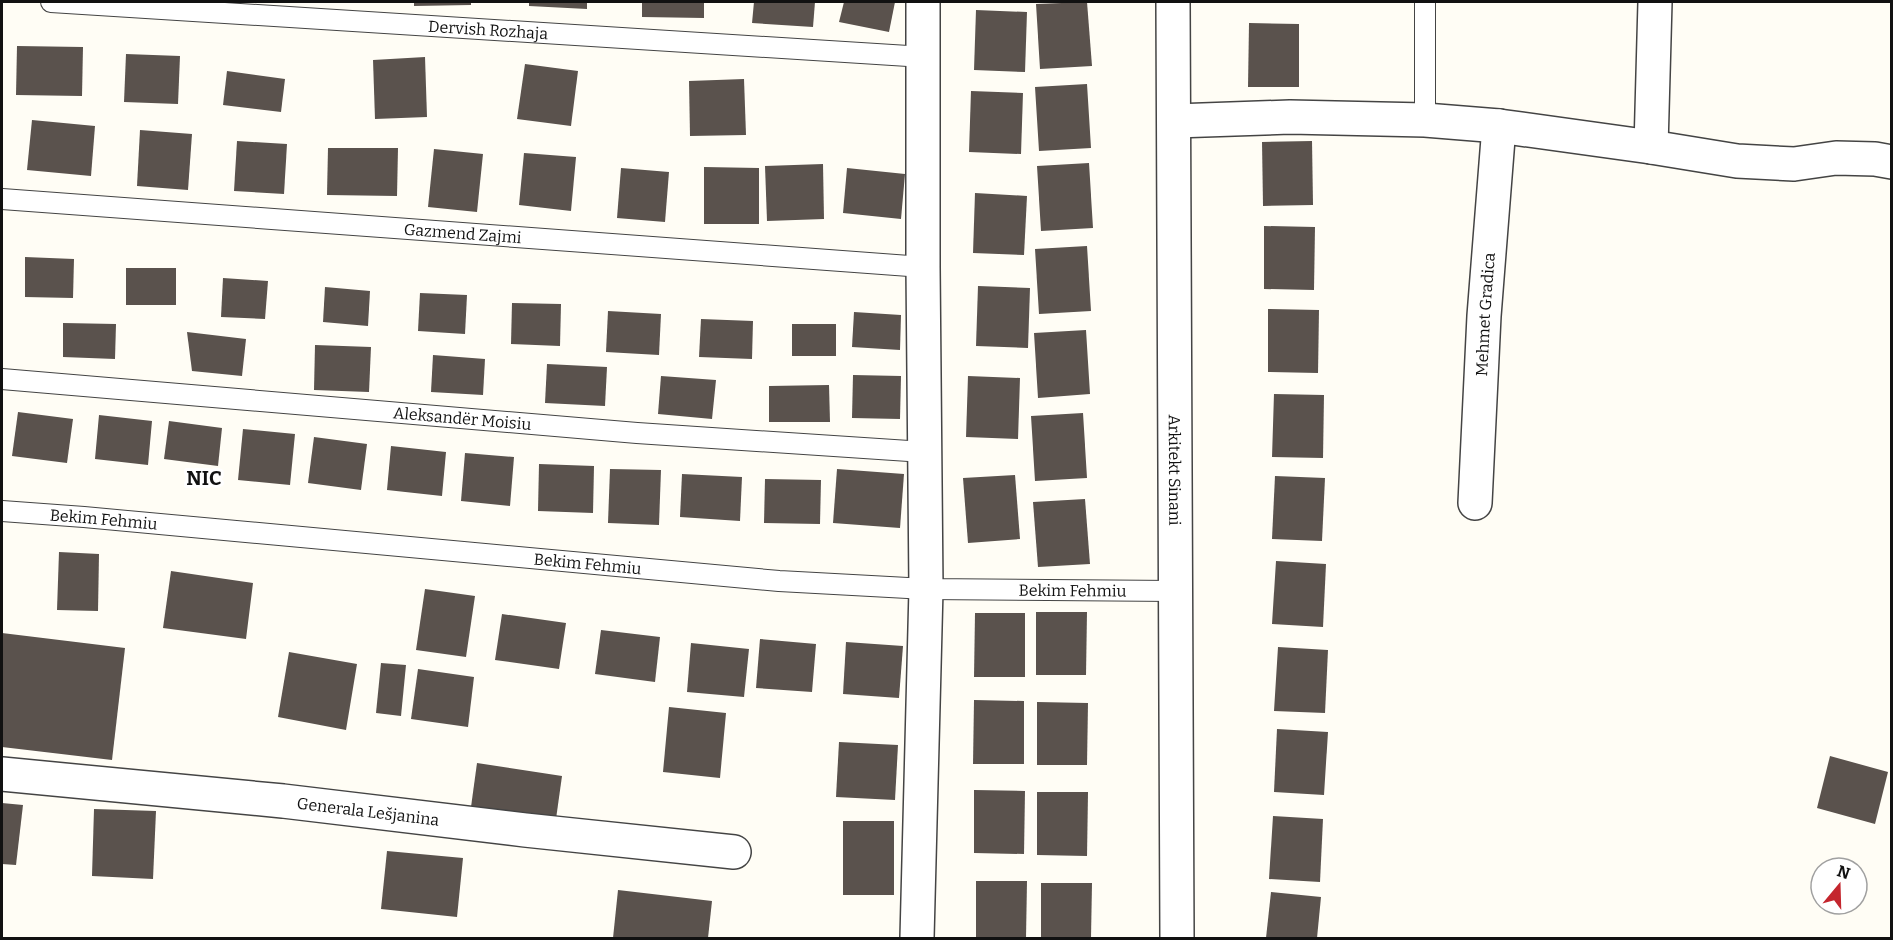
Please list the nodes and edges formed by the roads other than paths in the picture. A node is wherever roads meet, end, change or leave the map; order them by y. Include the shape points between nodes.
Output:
1 (51, 2) edge
2 (923, 2) edge
3 (1173, 2) edge
4 (1425, 2) edge
5 (1655, 2) edge
6 (924, 57) junction
7 (1425, 120) junction
8 (1174, 121) junction
9 (1499, 126) junction
10 (1652, 147) junction
11 (1892, 162) edge
12 (2, 199) edge
13 (922, 267) junction
14 (2, 379) edge
15 (924, 452) junction
16 (1475, 504) dead end
17 (2, 511) edge
18 (926, 589) junction
19 (1175, 591) junction
20 (2, 774) edge
21 (734, 852) dead end
22 (916, 939) edge
23 (1177, 939) edge

1 - 6 lane, Dervish Rozhaja
2 - 6 street
3 - 8 street, Arkitekt Sinani
4 - 7 lane
5 - 10 street
6 - 13 street
7 - 8 street via 1290,117
7 - 9 street
8 - 19 street, Arkitekt Sinani
9 - 10 street
9 - 16 street, Mehmet Gradica
10 - 11 street via 1737,161 1794,164 1836,158
12 - 13 lane, Gazmend Zajmi
13 - 15 street
14 - 15 lane, Aleksandër Moisiu via 637,433
15 - 18 street
17 - 18 lane, Bekim Fehmiu via 779,581
18 - 19 lane, Bekim Fehmiu
18 - 22 street
19 - 23 street, Arkitekt Sinani
20 - 21 street, Generala Lešjanina

